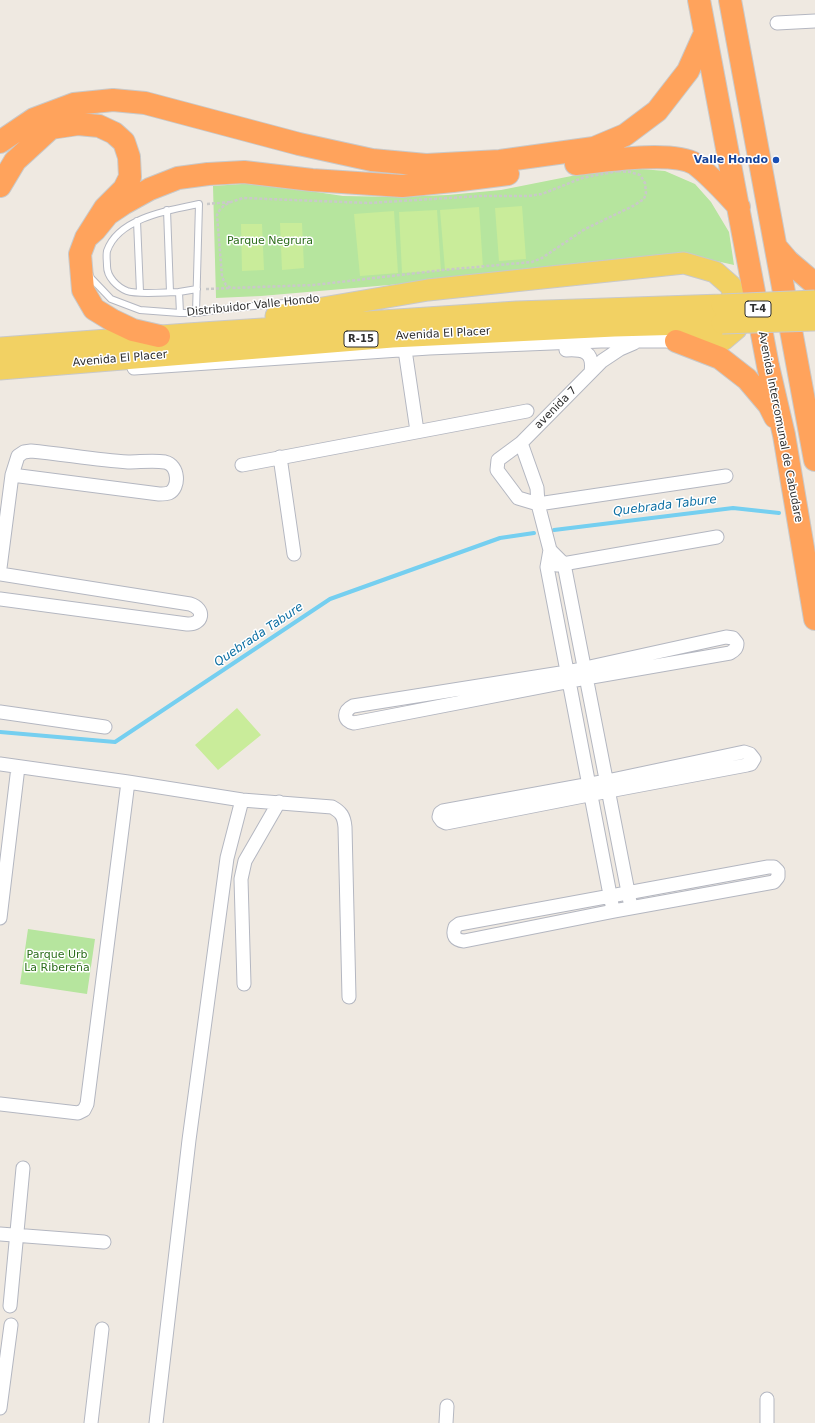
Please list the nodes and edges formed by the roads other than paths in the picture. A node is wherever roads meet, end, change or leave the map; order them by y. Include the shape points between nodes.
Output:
1 (699, 0) edge
2 (730, 0) edge
3 (815, 21) edge
4 (777, 23) dead end
5 (705, 33) junction
6 (52, 128) junction
7 (0, 142) edge
8 (299, 144) junction
9 (0, 186) edge
10 (739, 207) junction
11 (167, 210) junction
12 (137, 221) junction
13 (83, 246) junction
14 (776, 247) junction
15 (815, 284) edge
16 (197, 289) junction
17 (428, 290) junction
18 (140, 292) junction
19 (170, 292) junction
20 (179, 292) junction
21 (344, 298) dead end
22 (314, 300) dead end
23 (815, 301) edge
24 (815, 307) edge
25 (180, 313) junction
26 (196, 313) junction
27 (722, 314) junction
28 (815, 319) edge
29 (188, 334) junction
30 (159, 336) junction
31 (637, 342) junction
32 (676, 342) junction
33 (529, 344) junction
34 (1, 348) edge
35 (405, 350) junction
36 (66, 364) junction
37 (0, 370) edge
38 (591, 372) junction
39 (815, 373) edge
40 (803, 393) junction
41 (527, 411) dead end
42 (417, 431) junction
43 (784, 435) junction
44 (521, 443) junction
45 (815, 456) edge
46 (280, 457) junction
47 (242, 465) dead end
48 (12, 475) junction
49 (726, 476) dead end
50 (538, 504) junction
51 (717, 537) dead end
52 (550, 550) junction
53 (294, 554) dead end
54 (564, 564) junction
55 (547, 567) junction
56 (0, 568) edge
57 (0, 574) edge
58 (0, 599) edge
59 (815, 619) edge
60 (585, 673) junction
61 (568, 676) junction
62 (0, 712) edge
63 (105, 727) dead end
64 (0, 764) edge
65 (18, 767) junction
66 (706, 767) dead end
67 (128, 782) junction
68 (608, 786) junction
69 (589, 789) junction
70 (242, 800) junction
71 (279, 802) junction
72 (724, 875) junction
73 (727, 890) junction
74 (628, 894) junction
75 (611, 897) junction
76 (631, 908) junction
77 (614, 911) junction
78 (0, 918) edge
79 (244, 984) dead end
80 (349, 997) dead end
81 (0, 1104) edge
82 (23, 1168) dead end
83 (0, 1234) edge
84 (16, 1236) junction
85 (104, 1242) dead end
86 (10, 1306) dead end
87 (11, 1325) dead end
88 (102, 1329) dead end
89 (767, 1399) dead end
90 (447, 1406) dead end
91 (0, 1408) edge
92 (91, 1423) edge
93 (156, 1423) edge
94 (446, 1423) edge
95 (767, 1423) edge

1 - 5 highway, Avenida Intercomunal de Cabudare / T-4
2 - 14 highway, T-4
3 - 4 street
5 - 8 highway via 688,71 657,111 625,136 594,148 500,161 426,165 372,160
5 - 10 highway, Avenida Intercomunal de Cabudare / T-4
6 - 8 highway via 76,118 104,114 146,118
6 - 9 highway via 15,161
6 - 13 highway via 78,124 99,126 114,133 124,142 129,157 130,177 124,190 105,208
7 - 8 highway via 34,119 74,104 113,100 144,103
10 - 13 highway via 713,179 693,163 670,157 611,160 402,186 244,172 208,174 178,178 122,204 108,214
10 - 43 highway, Avenida Intercomunal de Cabudare / T-4 via 768,366
11 - 12 lane
11 - 16 lane via 198,204
11 - 19 lane
12 - 18 lane
12 - 18 lane via 117,234 106,253 107,271 114,284 127,291
13 - 25 lane, Distribuidor Valle Hondo via 91,278 111,299 140,310
13 - 30 highway via 83,290 94,309 133,330
14 - 15 highway
14 - 40 highway, T-4
16 - 20 lane
16 - 26 lane
17 - 21 lane
17 - 29 main road
17 - 32 main road via 684,263 715,272 731,286 738,312 736,329 723,340 705,344
18 - 19 lane
19 - 20 lane
20 - 25 lane
22 - 26 lane, Distribuidor Valle Hondo via 223,308
23 - 27 main road, Avenida El Placer / R-15, bridge
24 - 28 street
25 - 26 lane, Distribuidor Valle Hondo
27 - 28 main road, Avenida El Placer / R-15, bridge
27 - 29 main road, Avenida El Placer / R-15 via 517,312
27 - 36 main road, Avenida El Placer / R-15 via 606,326 392,336
29 - 30 main road, Avenida El Placer / R-15
30 - 34 main road, Avenida El Placer / R-15
31 - 32 street
31 - 33 street
31 - 38 street, avenida 7 via 602,361
32 - 43 highway via 720,358 747,379 769,405
33 - 35 street
33 - 38 street via 561,350 580,350 591,360
34 - 37 street
35 - 36 street via 116,370
35 - 42 street
36 - 37 main road, Avenida El Placer / R-15
38 - 44 street, avenida 7
39 - 40 highway
40 - 45 highway, T-4
41 - 42 street
42 - 46 street
43 - 59 highway, Avenida Intercomunal de Cabudare / T-4
44 - 50 street via 537,488
44 - 50 street, avenida 7 via 498,460 497,470 518,498
46 - 47 street
46 - 53 street
48 - 48 street via 18,456 31,451 128,462 164,462 171,464 175,469 176,485 168,494 160,494
48 - 56 street
49 - 50 street
50 - 52 street
51 - 54 street
52 - 54 street
52 - 55 street
54 - 55 street
54 - 60 street
55 - 61 street
57 - 58 street via 190,604 198,608 201,615 197,622 187,624
60 - 60 street via 730,653 735,650 737,643 733,638 726,637
60 - 61 street
60 - 68 street
61 - 61 street via 353,706 345,713 347,720 354,723
61 - 69 street
62 - 63 street
64 - 65 street
65 - 67 street
65 - 78 street
66 - 68 street
67 - 70 street
67 - 81 street via 87,1104 84,1110 78,1113
68 - 69 street
68 - 74 street
69 - 69 street via 443,811 439,818 446,823
69 - 75 street
70 - 71 street
70 - 93 street via 226,866 189,1140
71 - 79 street via 245,861 240,879
71 - 80 street via 332,807 340,811 344,818
72 - 73 street
72 - 73 street via 768,867 774,867 779,874 774,882
72 - 74 street
73 - 76 street
74 - 75 street
74 - 76 street
75 - 77 street
75 - 77 street via 459,924 455,927 454,937 464,941
76 - 77 street
82 - 84 street
83 - 84 street
84 - 85 street
84 - 86 street
87 - 91 street
88 - 92 street
89 - 95 street
90 - 94 street

